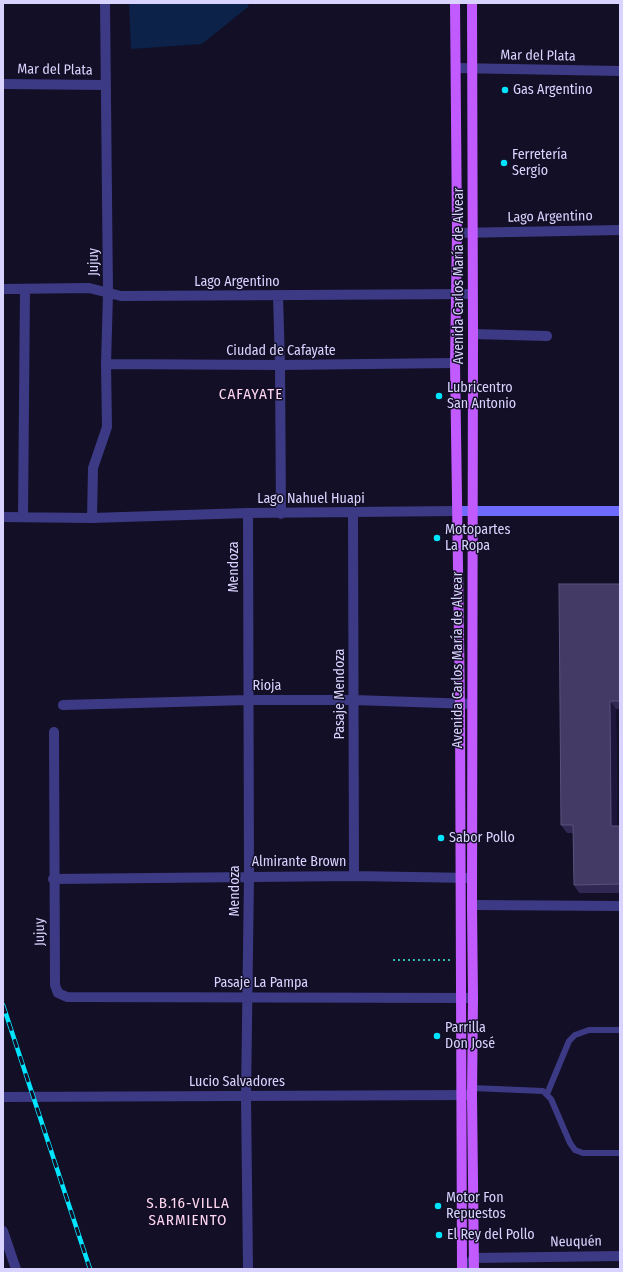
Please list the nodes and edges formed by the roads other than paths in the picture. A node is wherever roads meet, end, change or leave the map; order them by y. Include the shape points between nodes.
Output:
1 (105, 3) edge
2 (456, 3) edge
3 (472, 3) edge
4 (456, 68) junction
5 (472, 69) junction
6 (620, 71) edge
7 (3, 84) edge
8 (106, 85) junction
9 (620, 230) edge
10 (473, 232) junction
11 (457, 233) junction
12 (3, 289) edge
13 (25, 289) junction
14 (108, 293) junction
15 (472, 294) junction
16 (457, 295) junction
17 (278, 296) junction
18 (473, 334) junction
19 (547, 336) dead end
20 (456, 363) junction
21 (106, 364) junction
22 (280, 366) junction
23 (458, 511) junction
24 (473, 511) junction
25 (620, 511) edge
26 (248, 513) junction
27 (353, 513) junction
28 (282, 514) junction
29 (3, 517) edge
30 (23, 517) junction
31 (92, 518) junction
32 (248, 700) junction
33 (354, 700) junction
34 (460, 704) junction
35 (472, 704) junction
36 (63, 705) dead end
37 (54, 732) dead end
38 (249, 876) junction
39 (354, 876) junction
40 (461, 878) junction
41 (472, 878) junction
42 (53, 879) junction
43 (472, 906) junction
44 (620, 906) edge
45 (54, 985) joint
46 (248, 997) junction
47 (462, 998) junction
48 (473, 998) junction
49 (620, 1030) edge
50 (469, 1093) junction
51 (547, 1094) junction
52 (246, 1096) junction
53 (3, 1097) edge
54 (620, 1153) edge
55 (3, 1231) edge
56 (620, 1256) edge
57 (474, 1258) junction
58 (16, 1269) edge
59 (248, 1269) edge
60 (464, 1269) edge
61 (474, 1269) edge

1 - 8 street, Jujuy
2 - 4 main road, Avenida Carlos María de Alvear
3 - 5 main road, Avenida Carlos María de Alvear
4 - 5 street, Mar del Plata
4 - 11 main road, Avenida Carlos María de Alvear
5 - 6 street, Mar del Plata
5 - 10 main road, Avenida Carlos María de Alvear
7 - 8 street, Mar del Plata
8 - 14 street, Jujuy
9 - 10 street, Lago Argentino
10 - 11 street, Lago Argentino
10 - 15 main road, Avenida Carlos María de Alvear
11 - 16 main road, Avenida Carlos María de Alvear
12 - 13 street, Lago Argentino
13 - 14 street, Lago Argentino via 89,288
13 - 30 street
14 - 17 street, Lago Argentino via 122,296
14 - 21 street, Jujuy
15 - 16 street, Lago Argentino
15 - 18 main road, Avenida Carlos María de Alvear
16 - 17 street, Lago Argentino
16 - 20 main road, Avenida Carlos María de Alvear
17 - 22 street
18 - 19 street
18 - 24 main road, Avenida Carlos María de Alvear
20 - 22 street, Ciudad de Cafayate
20 - 23 main road, Avenida Carlos María de Alvear
21 - 22 street, Ciudad de Cafayate
21 - 31 street, Jujuy via 107,427 93,468
22 - 28 street
23 - 24 main road, Lago Nahuel Huapi
23 - 27 street, Lago Nahuel Huapi
23 - 34 main road, Avenida Carlos María de Alvear
24 - 25 main road, Lago Nahuel Huapi
24 - 35 main road, Avenida Carlos María de Alvear
26 - 28 street, Lago Nahuel Huapi
26 - 31 street, Lago Nahuel Huapi
26 - 32 street, Mendoza
27 - 28 street, Lago Nahuel Huapi
27 - 33 street, Pasaje Mendoza
29 - 30 street, Lago Nahuel Huapi
30 - 31 street, Lago Nahuel Huapi
32 - 33 street, Rioja
32 - 36 street, Rioja
32 - 38 street, Mendoza
33 - 34 street, Rioja
33 - 39 street, Pasaje Mendoza
34 - 35 street, Rioja
34 - 40 main road, Avenida Carlos María de Alvear
35 - 41 main road, Avenida Carlos María de Alvear
37 - 42 street, Jujuy
38 - 39 street, Almirante Brown
38 - 42 street, Almirante Brown
38 - 46 street, Mendoza
39 - 40 street, Almirante Brown
40 - 41 street, Almirante Brown
40 - 47 main road, Avenida Carlos María de Alvear
41 - 43 main road, Avenida Carlos María de Alvear
42 - 45 street, Jujuy
43 - 44 street
43 - 48 main road, Avenida Carlos María de Alvear
45 - 46 street, Pasaje La Pampa via 58,993 68,997
46 - 47 street, Pasaje La Pampa
46 - 52 street, Mendoza
47 - 48 street, Pasaje La Pampa
47 - 50 main road, Avenida Carlos María de Alvear
48 - 50 main road, Avenida Carlos María de Alvear
49 - 51 lane via 589,1030 575,1035 569,1041
50 - 51 lane via 543,1091
50 - 52 street, Lucio Salvadores
50 - 57 main road, Avenida Carlos María de Alvear
50 - 60 main road, Avenida Carlos María de Alvear
51 - 54 lane via 575,1150 584,1153
52 - 53 street, Lucio Salvadores
52 - 59 street, Mendoza
55 - 58 street
56 - 57 street, Neuquén
57 - 60 street
57 - 61 main road, Avenida Carlos María de Alvear

